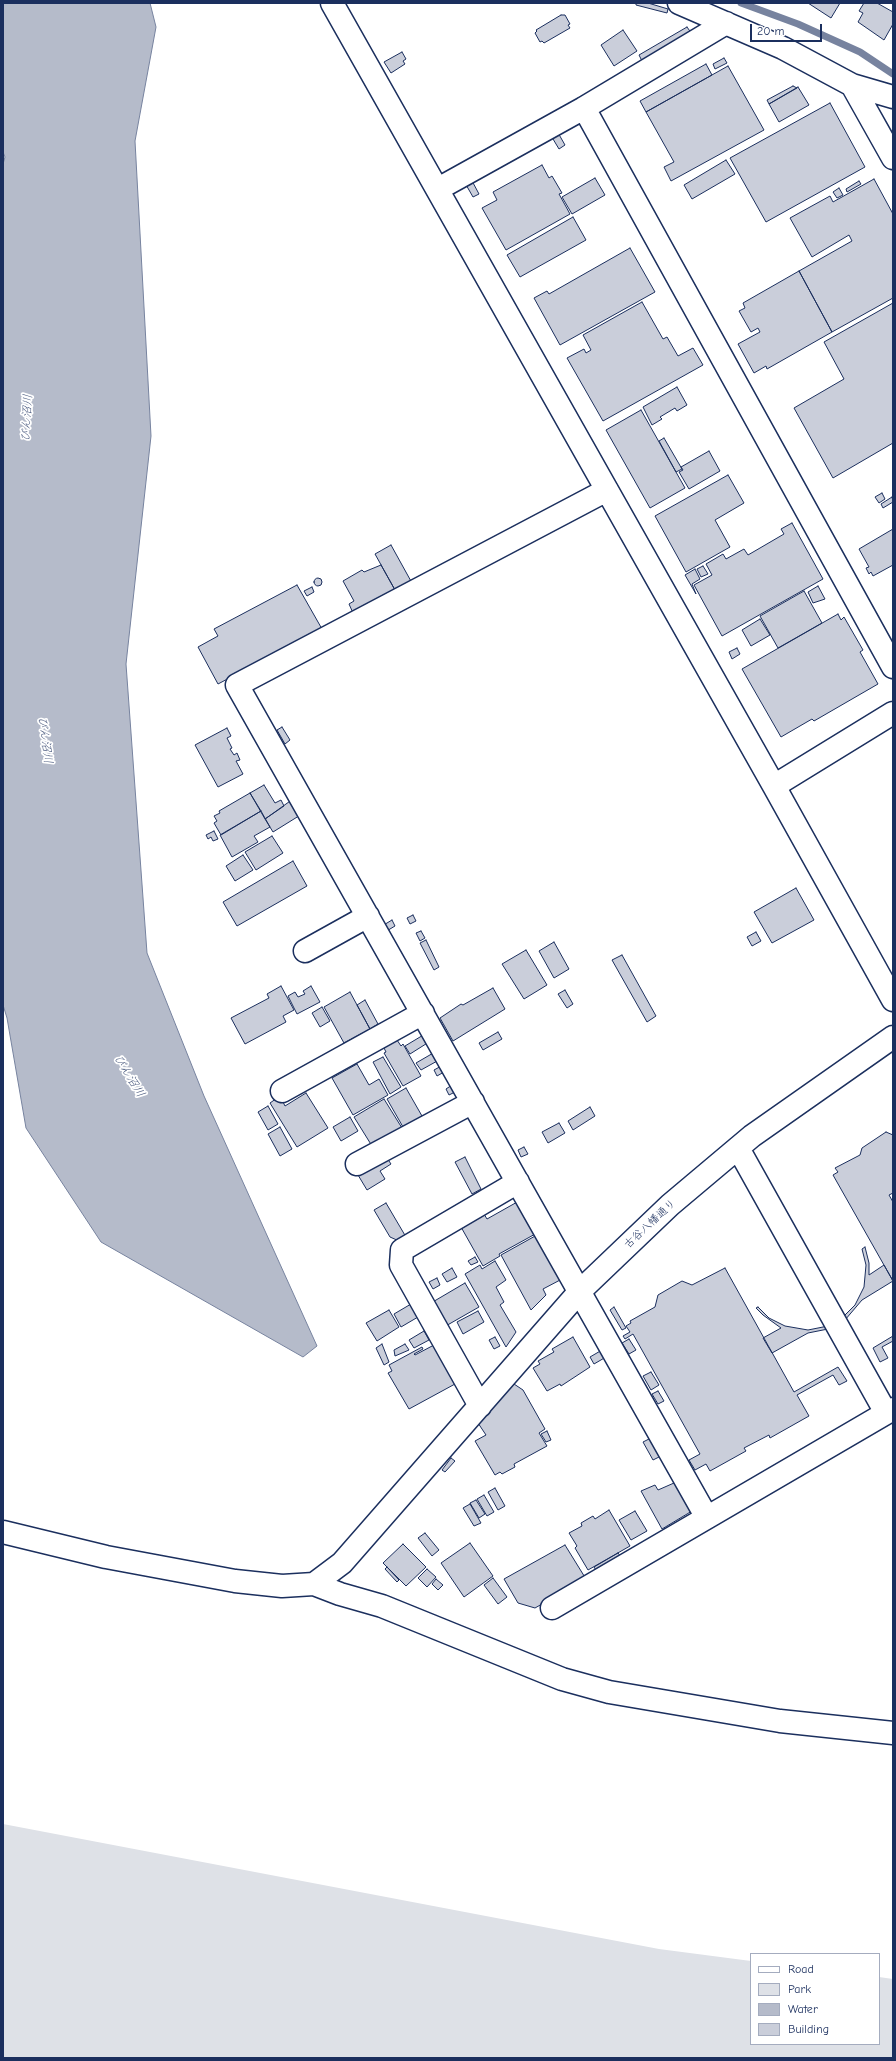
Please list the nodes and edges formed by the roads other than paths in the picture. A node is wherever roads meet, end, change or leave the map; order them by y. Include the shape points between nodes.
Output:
1 (332, 3) edge
2 (679, 3) edge
3 (726, 23) junction
4 (852, 85) junction
5 (893, 97) edge
6 (584, 108) junction
7 (893, 158) edge
8 (438, 189) junction
9 (607, 490) junction
10 (893, 667) edge
11 (893, 713) edge
12 (774, 786) junction
13 (368, 916) junction
14 (305, 951) dead end
15 (893, 1000) edge
16 (422, 1013) junction
17 (893, 1036) edge
18 (282, 1091) dead end
19 (473, 1102) junction
20 (738, 1148) junction
21 (357, 1164) dead end
22 (518, 1182) junction
23 (580, 1291) junction
24 (480, 1406) junction
25 (890, 1411) edge
26 (706, 1516) junction
27 (3, 1532) edge
28 (314, 1584) junction
29 (552, 1608) dead end
30 (893, 1733) edge

1 - 8 street
2 - 3 street
3 - 4 street via 783,48
3 - 6 street
4 - 5 street
4 - 7 street
6 - 8 street
6 - 10 street
8 - 9 street
9 - 12 street
9 - 13 street via 237,685
11 - 12 street
12 - 15 street
13 - 14 street
13 - 16 street
16 - 18 street
16 - 19 street
17 - 20 street, 古谷八幡通り
19 - 21 street
19 - 22 street
20 - 23 street, 古谷八幡通り via 670,1205
20 - 25 street
22 - 23 street
22 - 24 street via 402,1250 401,1265
23 - 24 street, 古谷八幡通り
23 - 26 street
24 - 28 street, 古谷八幡通り via 342,1563
25 - 26 street
26 - 29 street
27 - 28 street via 106,1557 235,1581 282,1586
28 - 30 street via 382,1606 562,1679 609,1692 780,1721

